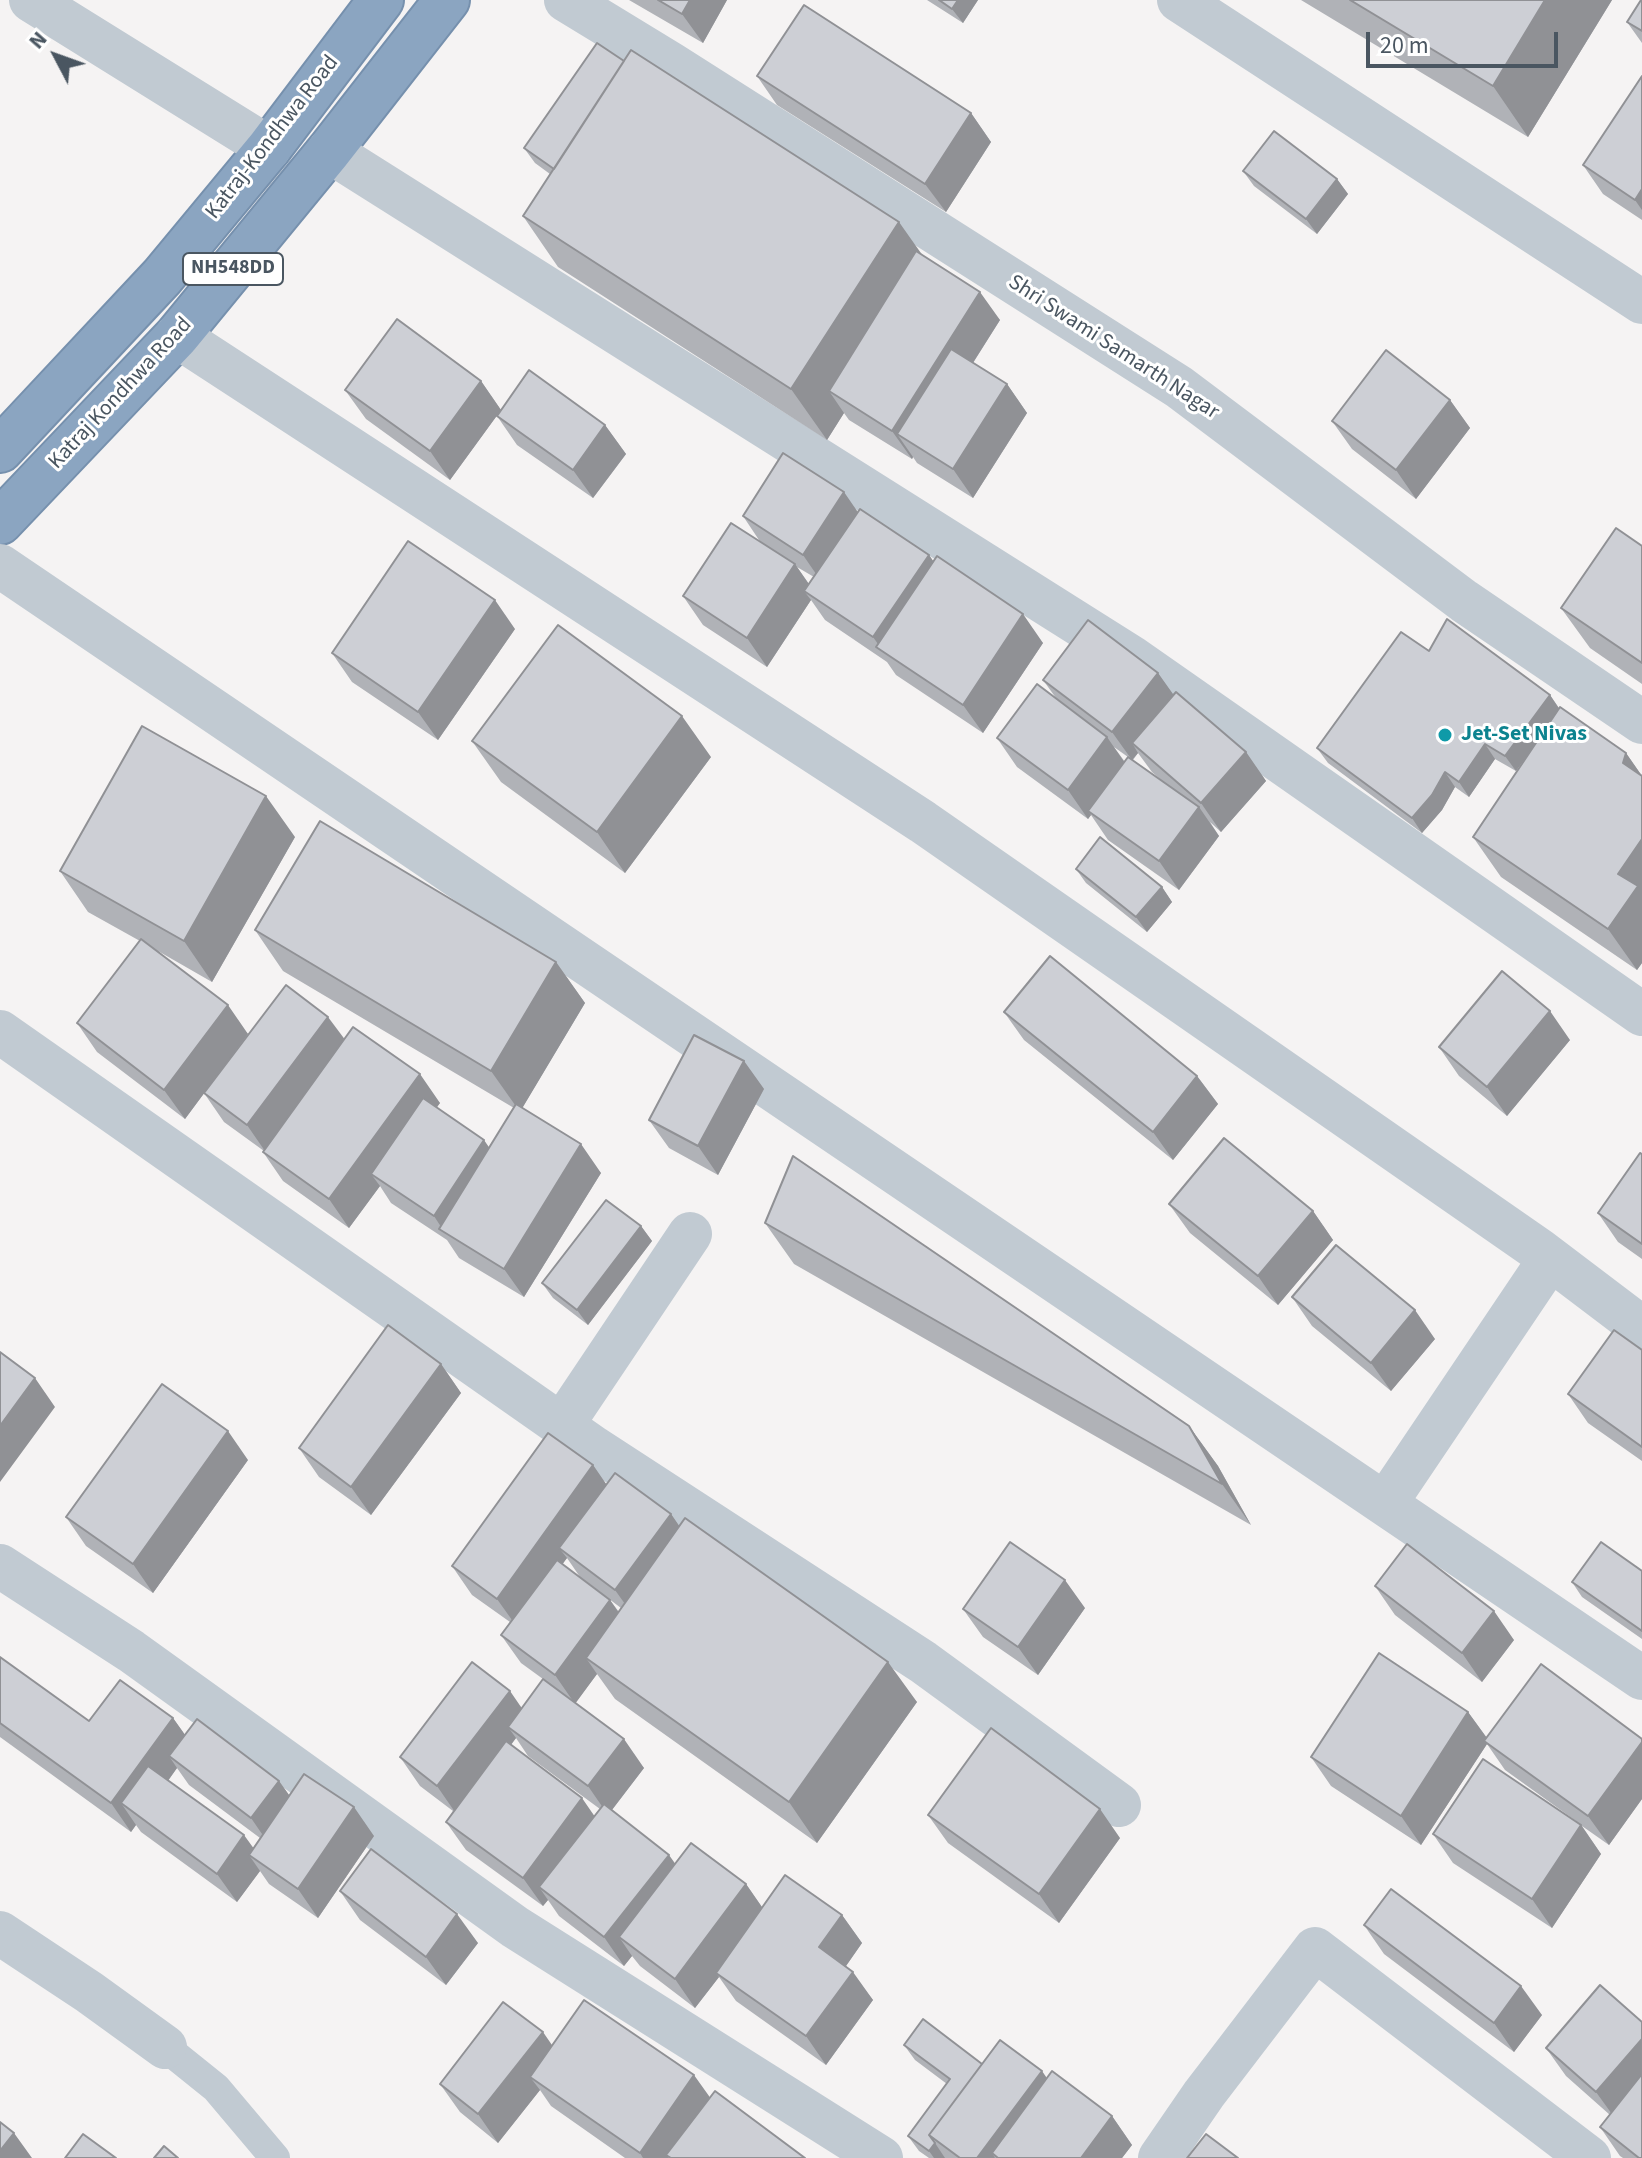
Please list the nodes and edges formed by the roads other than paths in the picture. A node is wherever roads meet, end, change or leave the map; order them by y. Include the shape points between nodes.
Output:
1 (31, 0) edge
2 (381, 0) edge
3 (447, 0) edge
4 (566, 0) edge
5 (1179, 0) edge
6 (269, 148) junction
7 (329, 151) junction
8 (1642, 302) edge
9 (177, 336) junction
10 (0, 450) edge
11 (0, 522) edge
12 (0, 566) edge
13 (1642, 722) edge
14 (1642, 1014) edge
15 (0, 1032) edge
16 (690, 1234) dead end
17 (1550, 1259) junction
18 (1642, 1328) edge
19 (562, 1425) junction
20 (1385, 1504) junction
21 (0, 1566) edge
22 (1642, 1678) edge
23 (1119, 1805) dead end
24 (0, 1933) edge
25 (165, 2047) joint
26 (275, 2158) edge
27 (881, 2158) edge
28 (1160, 2158) edge
29 (1589, 2158) edge

1 - 6 street
2 - 6 highway, Katraj-Kondhwa Road / NH548DD
3 - 7 highway, Katraj Kondhwa Road / NH548DD
4 - 13 street, Shri Swami Samarth Nagar via 1179,387 1464,601
5 - 8 street
6 - 10 highway, Katraj-Kondhwa Road / NH548DD via 162,277
7 - 9 highway, Katraj Kondhwa Road / NH548DD
7 - 14 street via 1131,657
9 - 11 highway, Katraj Kondhwa Road / NH548DD
9 - 17 street via 923,822
12 - 20 street
15 - 19 street
16 - 19 street
17 - 18 street
17 - 20 street
19 - 23 street via 923,1662
20 - 22 street
21 - 27 street via 131,1651 515,1927
24 - 25 street
25 - 26 lane via 216,2088
28 - 29 street via 1315,1949

